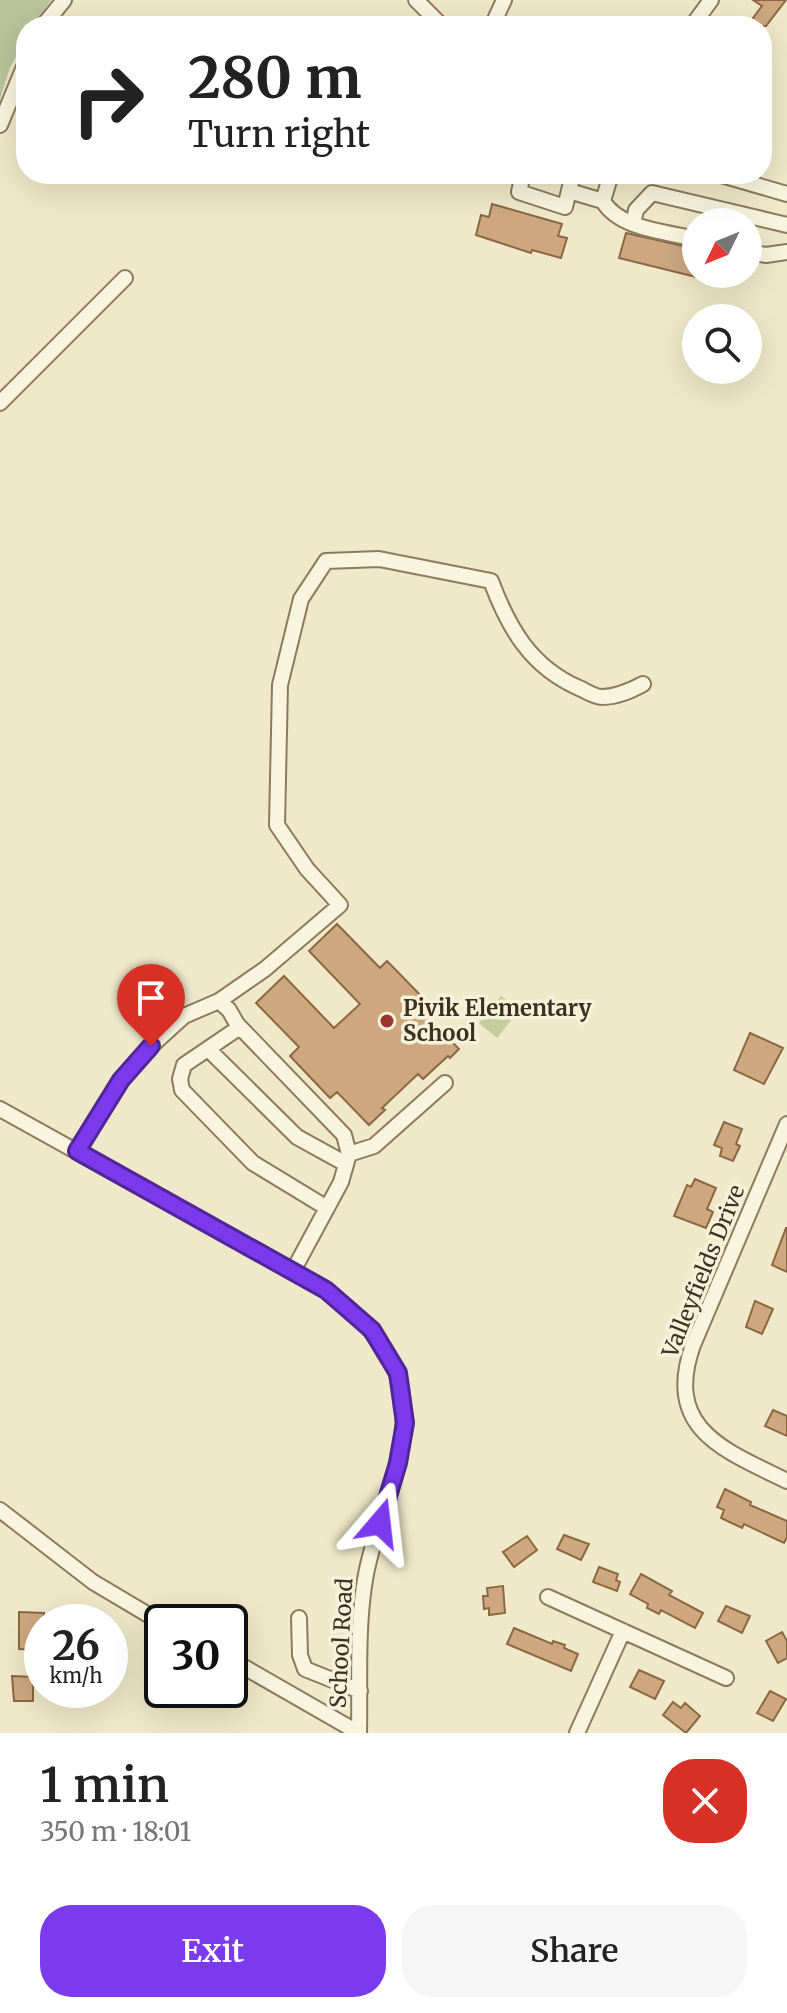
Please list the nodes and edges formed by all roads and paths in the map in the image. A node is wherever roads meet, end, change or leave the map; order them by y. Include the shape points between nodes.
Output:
1 (64, 0) edge
2 (416, 0) edge
3 (51, 16) edge
4 (432, 16) edge
5 (16, 86) edge
6 (0, 125) edge
7 (521, 184) edge
8 (571, 184) edge
9 (608, 184) edge
10 (752, 184) edge
11 (569, 191) junction
12 (787, 194) edge
13 (603, 201) junction
14 (633, 224) junction
15 (787, 225) edge
16 (682, 236) edge
17 (787, 252) edge
18 (762, 254) edge
19 (125, 278) dead end
20 (0, 403) edge
21 (643, 684) dead end
22 (219, 1001) junction
23 (240, 1027) junction
24 (208, 1049) junction
25 (445, 1083) dead end
26 (0, 1109) edge
27 (787, 1124) edge
28 (77, 1151) junction
29 (348, 1159) junction
30 (327, 1208) junction
31 (293, 1271) junction
32 (787, 1481) edge
33 (0, 1510) edge
34 (548, 1597) dead end
35 (144, 1612) edge
36 (299, 1618) dead end
37 (623, 1631) junction
38 (248, 1669) edge
39 (726, 1678) dead end
40 (360, 1691) junction
41 (359, 1733) edge
42 (577, 1733) edge

1 - 3 street
2 - 4 street
5 - 6 street
7 - 11 street via 519,192 565,207
8 - 11 street
9 - 13 street
10 - 12 street
11 - 13 street
13 - 14 street via 609,212
14 - 15 street via 636,210 652,193
14 - 16 street
17 - 18 street
19 - 20 street
21 - 22 street via 624,694 599,697 561,680 526,650 505,618 491,581 379,559 326,561 301,599 280,685 277,825 340,905
22 - 23 street
22 - 28 street via 184,1016 151,1046 121,1080
23 - 24 street
23 - 29 street via 344,1135
24 - 29 street via 297,1137
24 - 30 street via 184,1065 182,1090 253,1163
25 - 29 street via 374,1146
26 - 28 street, School Road
27 - 32 street, Valleyfields Drive via 693,1345 684,1389 691,1415 707,1437
28 - 31 street, School Road
29 - 30 street
30 - 31 street
31 - 40 street, School Road via 326,1290 372,1330 398,1373 403,1402 398,1463 364,1586
33 - 35 street via 93,1582
34 - 37 street
36 - 40 street via 305,1669
37 - 39 street
37 - 42 street
38 - 41 street
40 - 41 street, School Road

